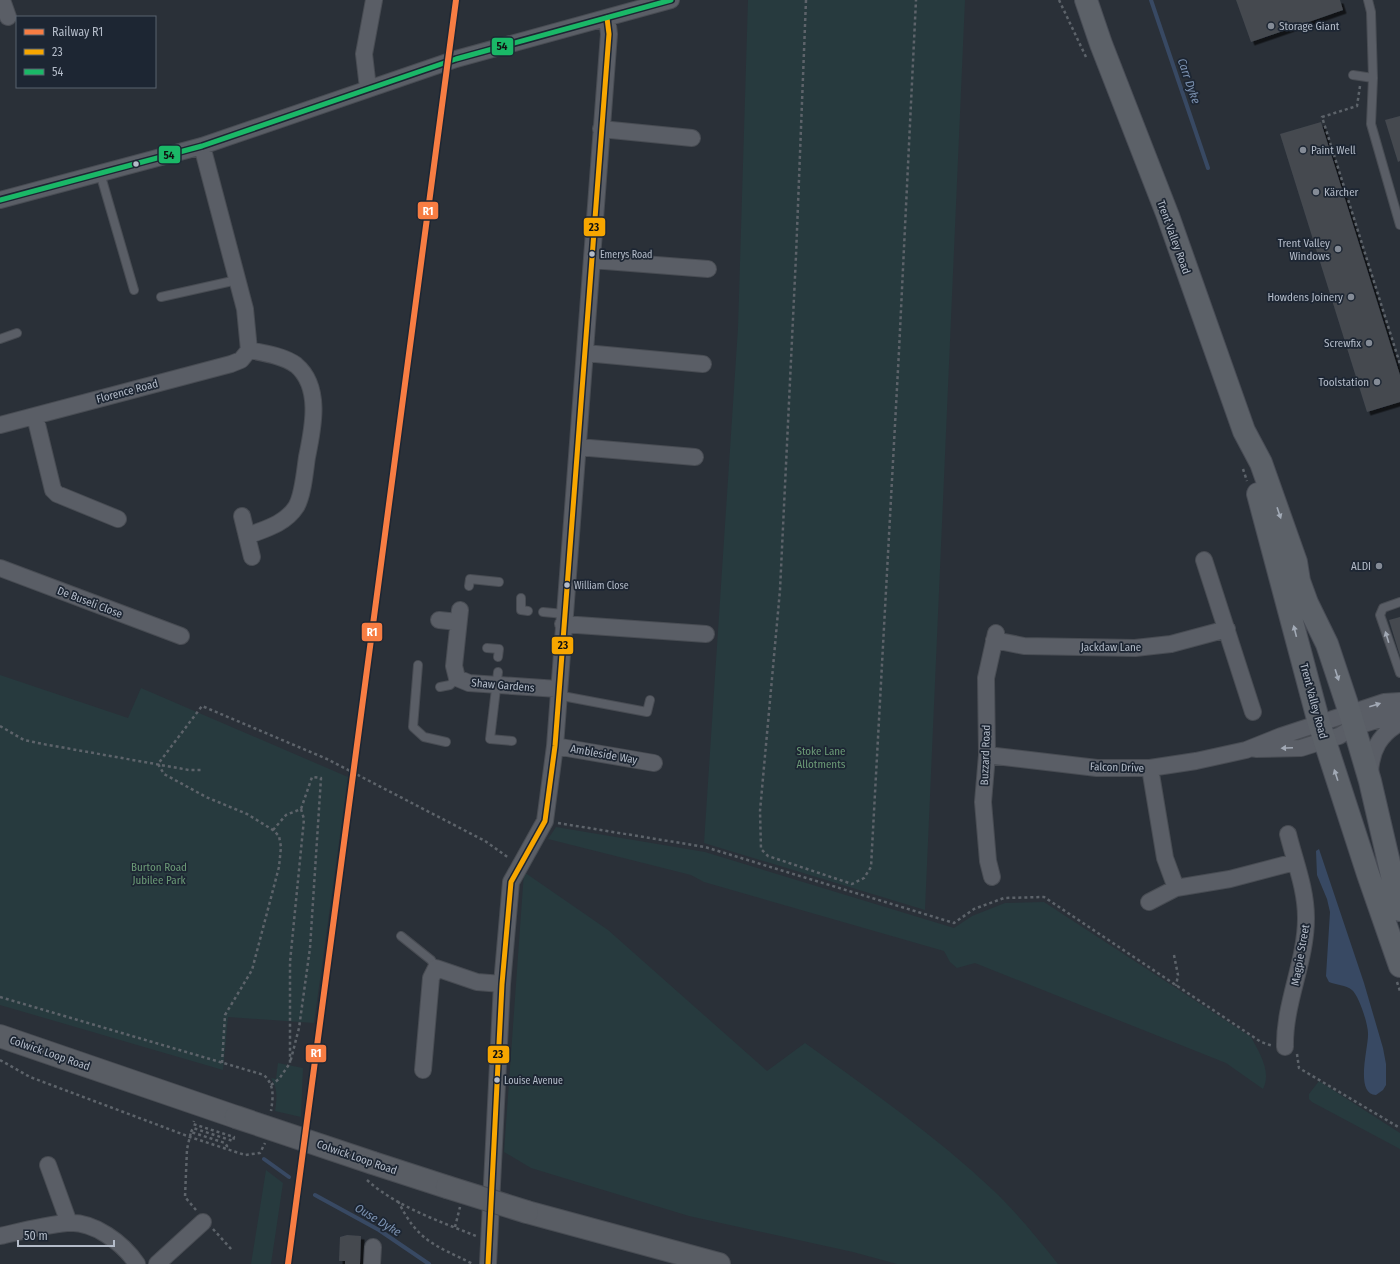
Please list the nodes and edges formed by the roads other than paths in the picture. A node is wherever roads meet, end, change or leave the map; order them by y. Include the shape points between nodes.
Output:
1 (2, 0) edge
2 (374, 0) edge
3 (671, 0) edge
4 (1074, 0) edge
5 (1086, 0) edge
6 (1368, 0) edge
7 (633, 5) edge
8 (8, 17) dead end
9 (607, 18) junction
10 (1101, 44) junction
11 (1357, 76) road end
12 (1373, 78) junction
13 (368, 88) junction
14 (601, 129) junction
15 (692, 138) dead end
16 (202, 146) junction
17 (100, 173) junction
18 (0, 200) edge
19 (1400, 225) edge
20 (592, 260) junction
21 (708, 269) dead end
22 (237, 280) junction
23 (134, 290) dead end
24 (161, 297) dead end
25 (17, 333) dead end
26 (0, 339) edge
27 (249, 350) junction
28 (585, 353) junction
29 (703, 365) dead end
30 (35, 416) junction
31 (0, 425) edge
32 (1244, 431) junction
33 (578, 448) junction
34 (695, 457) dead end
35 (242, 516) dead end
36 (118, 519) dead end
37 (247, 536) junction
38 (252, 557) dead end
39 (1204, 560) dead end
40 (0, 568) edge
41 (499, 582) dead end
42 (469, 586) dead end
43 (521, 598) dead end
44 (1400, 602) edge
45 (528, 611) dead end
46 (543, 612) dead end
47 (564, 619) junction
48 (439, 620) dead end
49 (1228, 629) junction
50 (706, 634) dead end
51 (181, 636) dead end
52 (995, 637) joint
53 (487, 648) dead end
54 (498, 657) dead end
55 (418, 665) dead end
56 (1399, 673) edge
57 (457, 678) junction
58 (497, 678) junction
59 (440, 686) dead end
60 (557, 692) junction
61 (650, 700) dead end
62 (1400, 701) edge
63 (1253, 712) dead end
64 (1400, 713) edge
65 (1400, 723) edge
66 (1337, 726) junction
67 (512, 741) dead end
68 (446, 742) dead end
69 (555, 746) junction
70 (987, 755) junction
71 (654, 763) dead end
72 (1150, 768) junction
73 (1370, 781) junction
74 (1288, 834) dead end
75 (1296, 862) junction
76 (992, 877) dead end
77 (1176, 888) junction
78 (1149, 902) dead end
79 (1392, 914) edge
80 (401, 936) dead end
81 (1400, 966) edge
82 (436, 968) junction
83 (502, 984) junction
84 (0, 1036) edge
85 (1285, 1047) road end
86 (423, 1070) dead end
87 (48, 1165) dead end
88 (204, 1221) road end
89 (69, 1223) junction
90 (0, 1236) edge
91 (373, 1247) dead end
92 (137, 1264) edge
93 (157, 1264) edge
94 (372, 1264) edge
95 (488, 1264) edge
96 (719, 1264) edge

1 - 8 street
2 - 13 street via 364,54
3 - 7 street
4 - 10 main road, Trent Valley Road
5 - 10 main road, Trent Valley Road
6 - 12 lane via 1371,12
7 - 9 street
9 - 13 street via 456,59
9 - 14 street via 609,34
10 - 32 main road, Trent Valley Road via 1168,216
11 - 12 lane
12 - 19 lane via 1371,124
13 - 16 street
14 - 15 street
14 - 20 street
16 - 17 street
16 - 22 street
17 - 18 street
17 - 23 lane
20 - 21 street
20 - 28 street
22 - 24 lane
22 - 27 street via 245,309
25 - 26 lane
27 - 30 street, Florence Road via 241,360 231,364
27 - 37 street via 295,364 305,375 311,389 313,405 311,439 296,507 281,523
28 - 29 street
28 - 33 street
30 - 31 street, Florence Road
30 - 36 street via 53,490 57,494
66 -> 32 main road, Trent Valley Road via 1250,467
32 -> 66 main road, Trent Valley Road via 1261,463 1296,562 1299,581 1307,603 1327,644
33 - 34 street
33 - 47 street
35 - 37 street
37 - 38 street
39 - 49 street
40 - 51 street, De Buseli Close
41 - 42 lane via 470,579
43 - 45 lane via 521,610
56 -> 44 lane via 1380,615 1383,608
46 - 47 lane
47 - 50 street
47 - 60 street
48 - 57 street, Shaw Gardens via 461,611 454,666
49 - 52 street, Jackdaw Lane via 1171,644 1135,648 1024,646
49 - 63 street
52 - 70 street, Buzzard Road via 986,678
53 - 54 lane via 499,649
55 - 68 lane via 419,686 413,727 424,737
57 - 58 street, Shaw Gardens via 469,683
57 - 59 lane via 450,685
58 - 60 street, Shaw Gardens
58 - 67 lane via 490,740
60 - 61 lane via 647,712
60 - 69 street
66 -> 62 street via 1384,702
64 - 66 street
65 - 73 street via 1386,733 1375,746
66 - 72 street, Falcon Drive via 1300,748 1246,750
66 - 73 main road, Trent Valley Road
79 -> 66 main road, Trent Valley Road
69 - 71 street, Ambleside Way
69 - 83 street via 545,821 511,882
70 - 72 street, Falcon Drive via 1097,768
70 - 76 street, Buzzard Road via 983,802
72 - 77 street via 1165,858
73 - 79 main road, Trent Valley Road
74 - 75 street, Magpie Street
75 - 77 street via 1230,879
75 - 85 street, Magpie Street via 1304,896 1306,924
77 - 78 street
79 - 81 main road, Trent Valley Road
80 - 82 lane via 431,960
82 - 83 street via 477,982
82 - 86 street via 431,978
83 - 95 street
84 - 96 main road, Colwick Loop Road, bridge via 230,1126 367,1169 447,1187 527,1212
87 - 89 street
88 - 93 street
89 - 90 street
89 - 92 street via 89,1227 106,1235 123,1246
91 - 94 street

